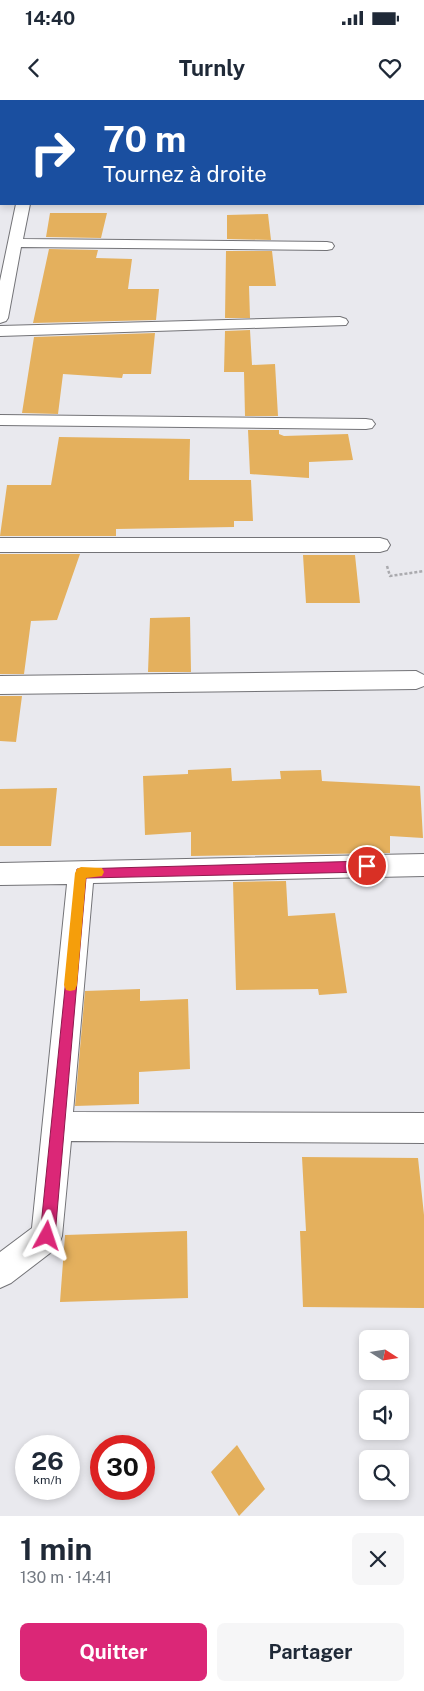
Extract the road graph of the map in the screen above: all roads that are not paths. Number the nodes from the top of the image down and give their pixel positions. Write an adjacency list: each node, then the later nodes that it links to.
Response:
1 (17, 212): 2 (street)
2 (15, 243): 3 (street); 4 (street)
3 (327, 246)
4 (2, 296): 5 (street)
5 (0, 318)
6 (340, 322): 7 (street)
7 (0, 331)
8 (0, 420): 9 (street)
9 (366, 424)
10 (0, 545): 11 (street)
11 (380, 545)
12 (416, 680): 13 (street)
13 (0, 685)
14 (424, 865): 15 (street)
15 (81, 873): 16 (street); 17 (street)
16 (0, 874)
17 (57, 1126): 18 (street); 19 (street)
18 (424, 1128)
19 (0, 1272)

